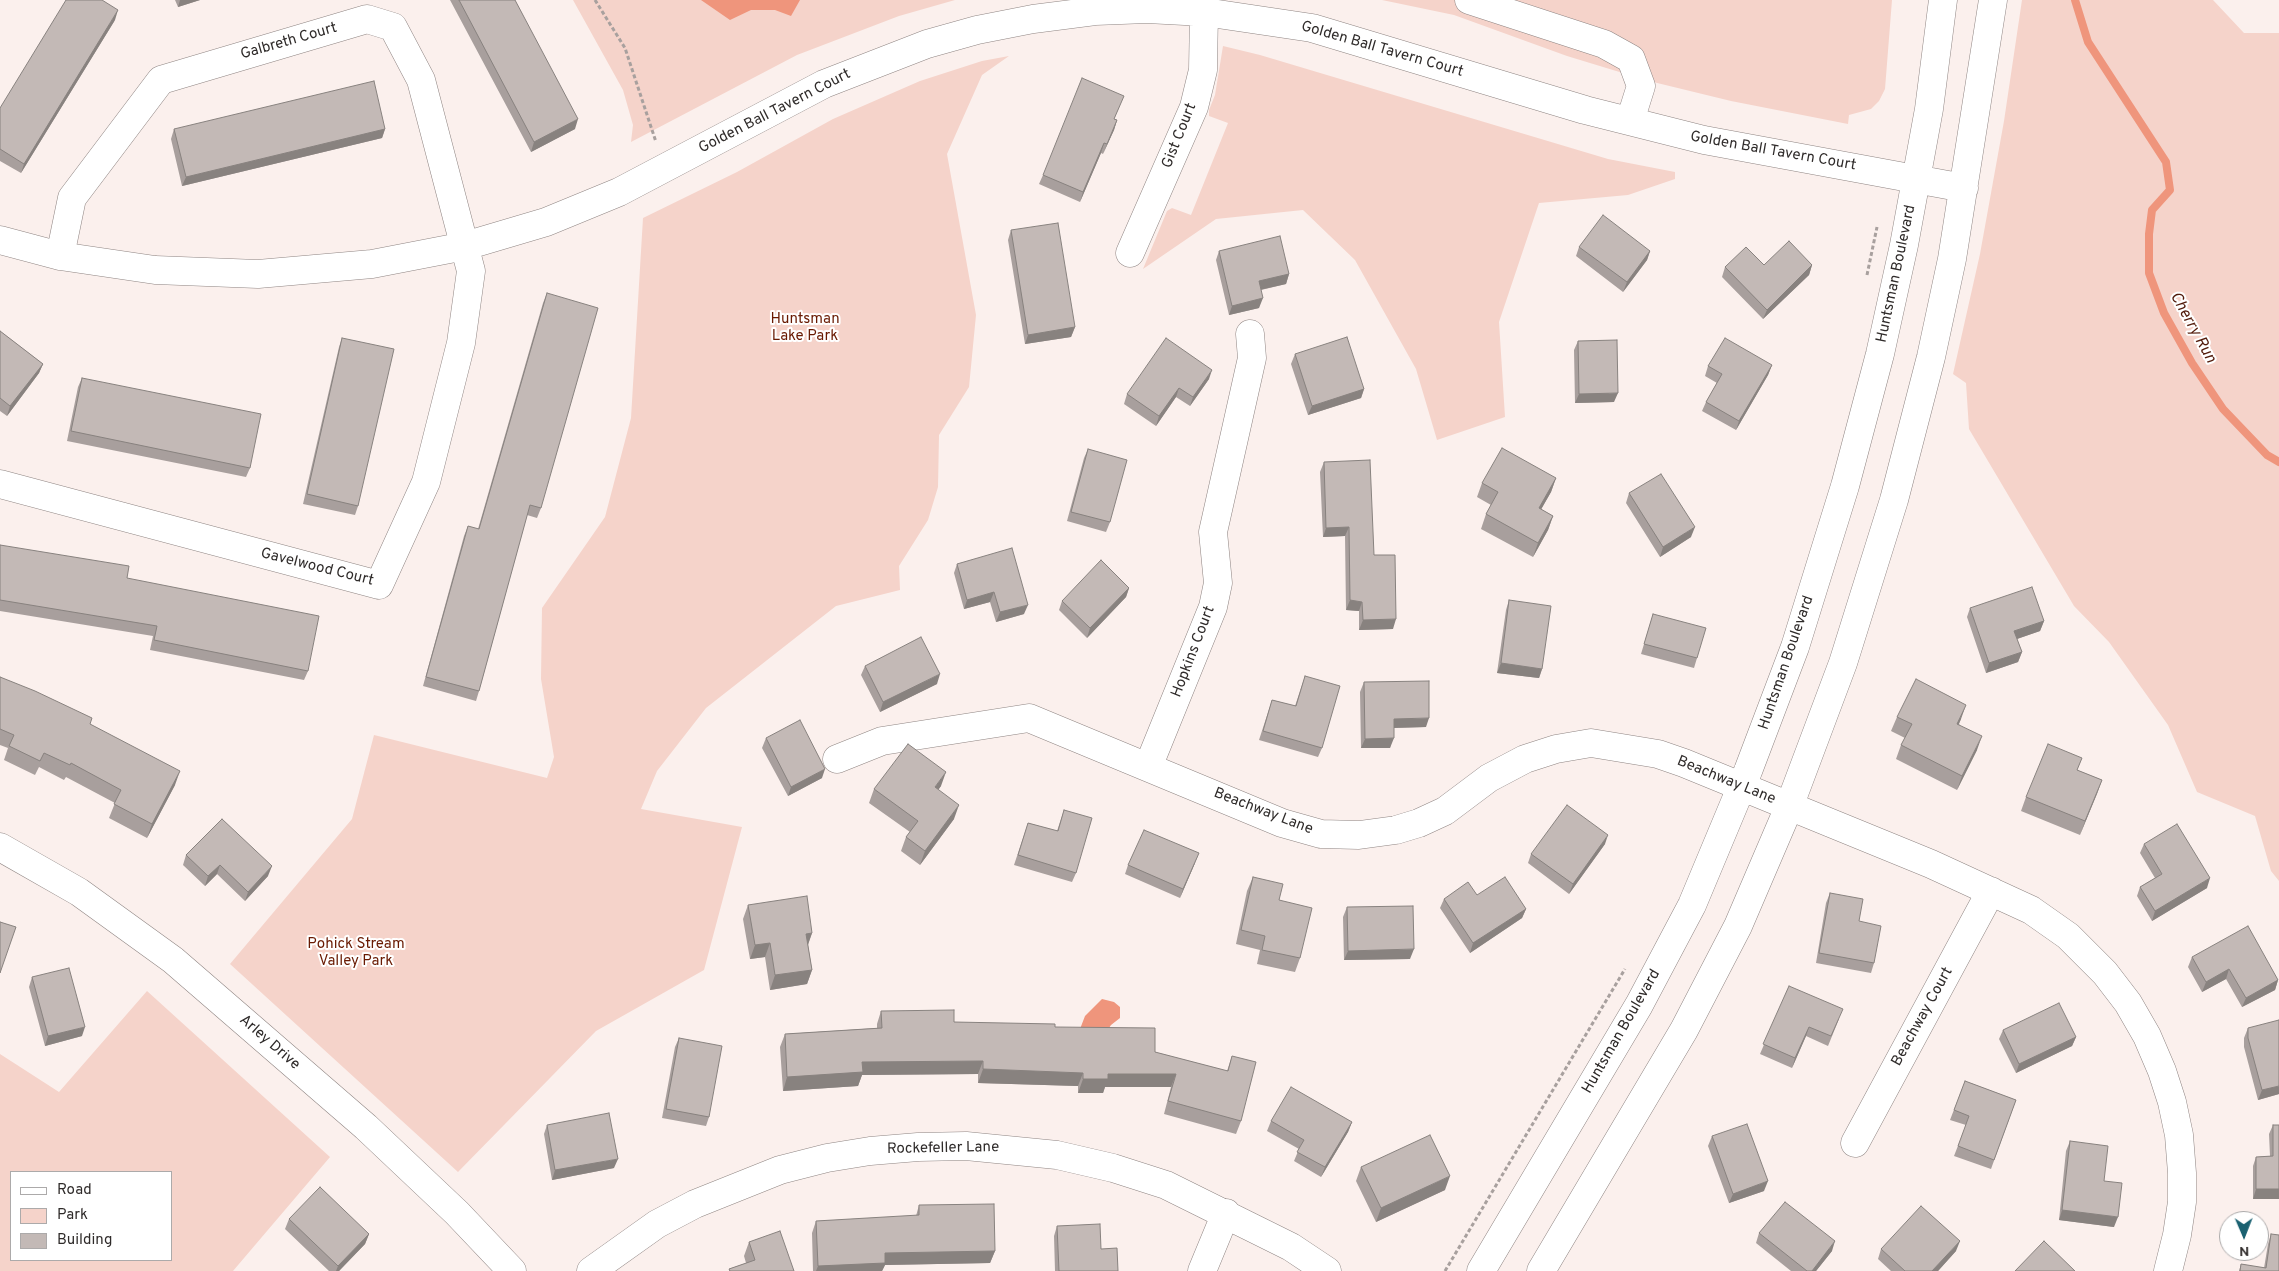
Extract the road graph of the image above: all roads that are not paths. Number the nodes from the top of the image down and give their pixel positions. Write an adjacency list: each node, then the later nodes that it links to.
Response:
1 (1469, 0): 5 (street)
2 (1942, 0): 6 (street, Huntsman Boulevard)
3 (1993, 0): 7 (street)
4 (1204, 12): 5 (street, Golden Ball Tavern Court); 9 (street, Golden Ball Tavern Court); 10 (street, Gist Court)
5 (1630, 121): 6 (street, Golden Ball Tavern Court)
6 (1916, 178): 7 (street, Golden Ball Tavern Court); 16 (street, Huntsman Boulevard)
7 (1964, 188): 17 (street)
8 (0, 240): 11 (street, Golden Ball Tavern Court)
9 (465, 246): 11 (street, Golden Ball Tavern Court); 11 (street, Galbreth Court); 13 (street, Gavelwood Court)
10 (1130, 253)
11 (60, 256)
12 (1250, 334): 15 (street, Hopkins Court)
13 (0, 484)
14 (837, 759): 15 (street, Beachway Lane)
15 (1148, 767): 16 (street, Beachway Lane)
16 (1742, 787): 17 (street, Beachway Lane); 26 (street, Huntsman Boulevard)
17 (1789, 807): 19 (street, Beachway Lane); 27 (street)
18 (0, 847): 22 (street, Arley Drive)
19 (1991, 891): 20 (street, Beachway Court); 28 (street, Beachway Lane)
20 (1855, 1143)
21 (1226, 1213): 23 (street, Rockefeller Lane); 24 (street); 25 (street, Rockefeller Lane)
22 (512, 1271)
23 (590, 1271)
24 (1202, 1271)
25 (1327, 1271)
26 (1481, 1271)
27 (1540, 1271)
28 (2168, 1271)

